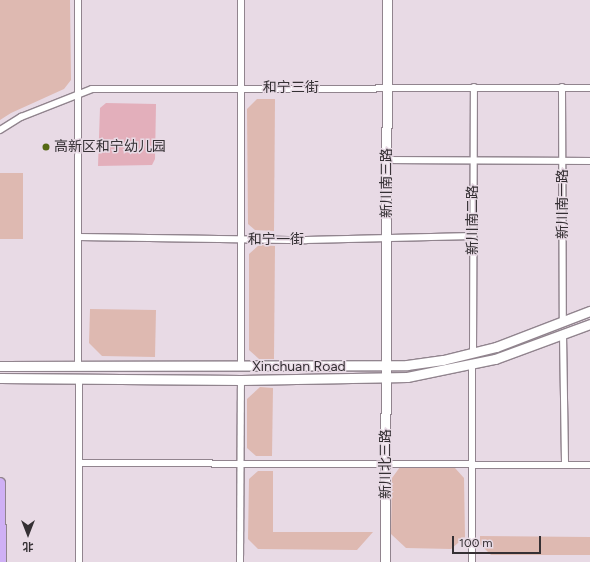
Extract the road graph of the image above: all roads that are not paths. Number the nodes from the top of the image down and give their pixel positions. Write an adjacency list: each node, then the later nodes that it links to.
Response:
1 (78, 0): 9 (street)
2 (241, 0): 8 (street)
3 (387, 0): 6 (street, 新川南三路)
4 (474, 87): 5 (street, 和宁三街); 6 (street, 和宁三街); 12 (street, 新川南二路)
5 (562, 87): 7 (street, 和宁三街); 13 (street, 新川南一路)
6 (387, 88): 8 (street, 和宁三街); 11 (street, 新川南三路)
7 (590, 88)
8 (242, 89): 9 (street, 和宁三街); 18 (street)
9 (78, 94): 10 (street, 和宁三街); 16 (street)
10 (0, 130)
11 (387, 160): 12 (street); 17 (street, 新川南三路)
12 (473, 161): 13 (street); 15 (street, 新川南二路)
13 (563, 161): 14 (street); 20 (street, 新川南一路)
14 (590, 161)
15 (473, 236): 17 (street, 和宁一街); 23 (street, 新川南二路)
16 (79, 237): 18 (street, 和宁一街); 26 (street)
17 (386, 238): 18 (street, 和宁一街); 27 (street, 新川南三路)
18 (240, 240): 28 (street)
19 (590, 311): 20 (street, Xinchuan Road)
20 (563, 321): 23 (street, Xinchuan Road)
21 (590, 324): 22 (street, Xinchuan Road)
22 (563, 334): 24 (street, Xinchuan Road); 37 (street)
23 (473, 354): 27 (street, Xinchuan Road)
24 (472, 365): 31 (street, Xinchuan Road); 36 (street)
25 (0, 366): 26 (street, Xinchuan Road)
26 (78, 366): 28 (street, Xinchuan Road)
27 (386, 366): 28 (street, Xinchuan Road); 31 (street, 新川北三路)
28 (240, 367)
29 (0, 378): 30 (street, Xinchuan Road)
30 (79, 378): 32 (street, Xinchuan Road); 33 (street)
31 (386, 378): 32 (street, Xinchuan Road); 35 (street, 新川北三路)
32 (241, 380): 34 (street)
33 (80, 464): 34 (street); 41 (street)
34 (241, 464): 35 (street); 42 (street)
35 (386, 464): 36 (street); 43 (street, 新川北三路)
36 (472, 465): 37 (street); 44 (street)
37 (565, 465): 38 (street)
38 (590, 465)
39 (0, 483): 40 (main road)
40 (1, 562)
41 (79, 562)
42 (240, 562)
43 (385, 562)
44 (472, 562)

